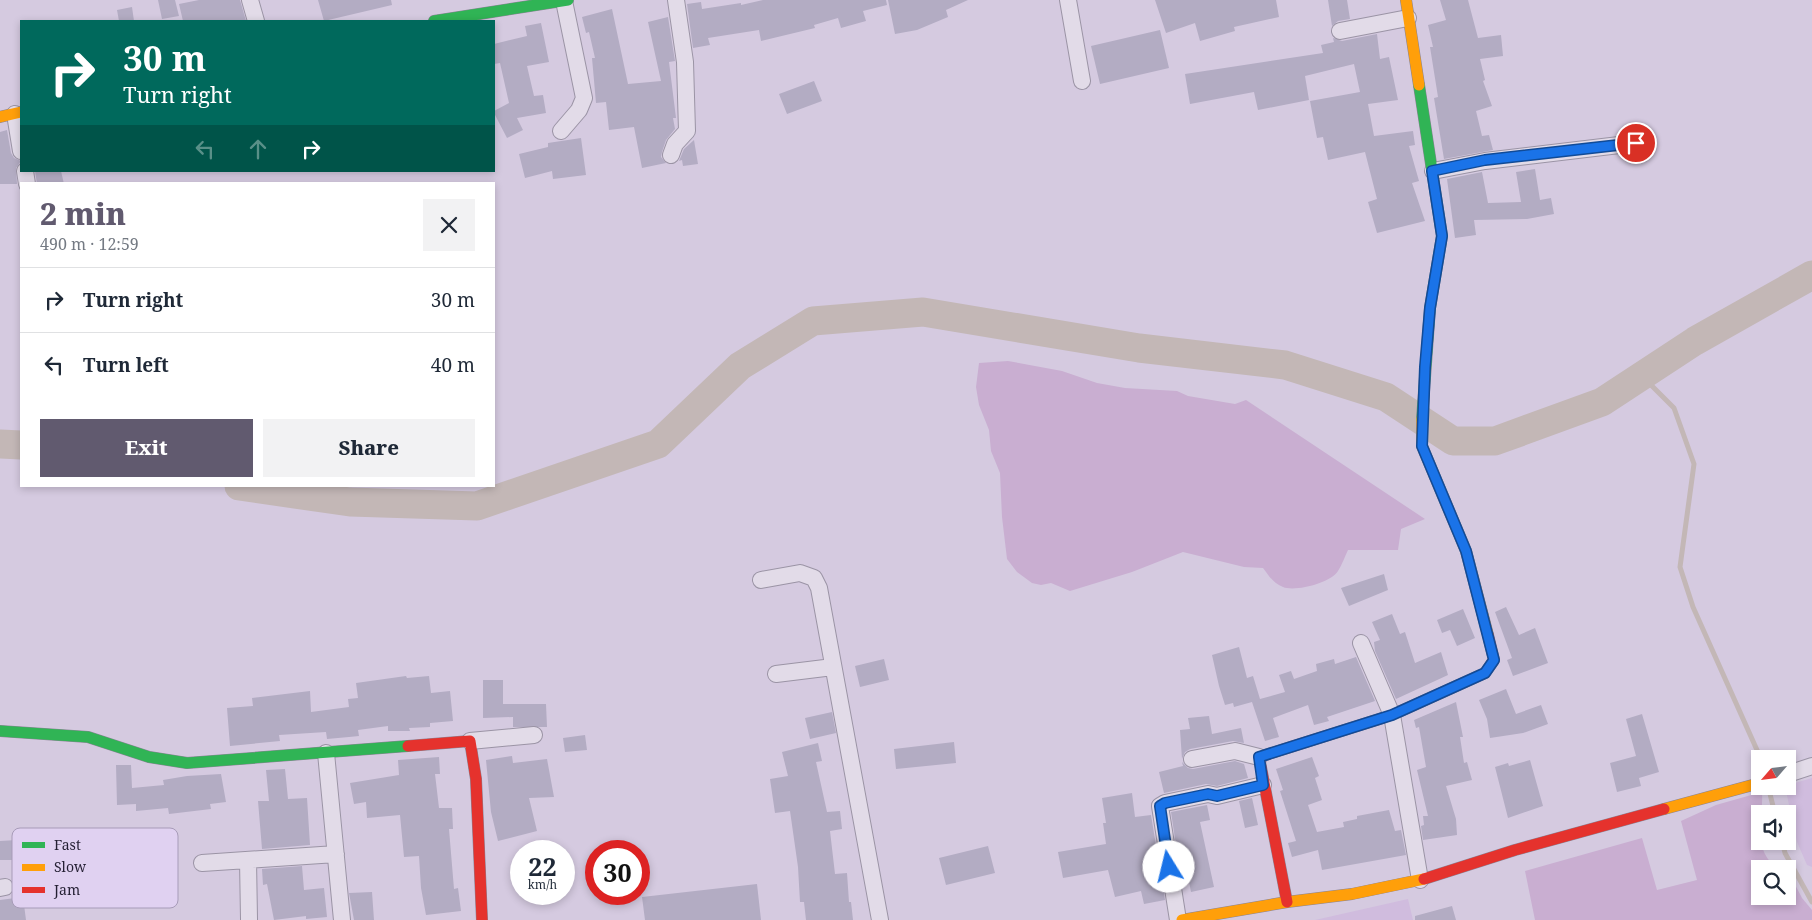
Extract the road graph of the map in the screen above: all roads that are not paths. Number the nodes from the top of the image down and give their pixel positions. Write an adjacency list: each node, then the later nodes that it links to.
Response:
1 (250, 0): 7 (street)
2 (566, 0): 8 (street); 12 (street)
3 (676, 0): 15 (street)
4 (1068, 0): 10 (street)
5 (1406, 0): 6 (street)
6 (1408, 18): 9 (street); 16 (street)
7 (256, 20)
8 (440, 20)
9 (1340, 31)
10 (1082, 81)
11 (12, 114): 14 (street)
12 (561, 132)
13 (1636, 143): 16 (street)
14 (20, 147)
15 (671, 155)
16 (1432, 171): 21 (street)
17 (761, 580): 19 (street)
18 (1361, 643): 21 (street)
19 (834, 667): 20 (street); 40 (street)
20 (776, 674)
21 (1392, 715): 26 (street); 35 (street)
22 (0, 732): 25 (street)
23 (534, 735): 24 (street)
24 (470, 741): 25 (street); 39 (street)
25 (326, 753): 32 (street)
26 (1259, 757): 27 (street); 30 (street)
27 (1192, 759)
28 (1812, 766): 29 (street)
29 (1796, 772)
30 (1263, 785): 36 (street); 41 (street)
31 (1751, 786): 35 (street)
32 (336, 854): 33 (street); 38 (street)
33 (248, 860): 34 (street); 37 (street)
34 (202, 863)
35 (1420, 880): 36 (street)
36 (1287, 902): 42 (street)
37 (249, 919)
38 (342, 920)
39 (482, 920)
40 (880, 920)
41 (1178, 920)
42 (1182, 920)

